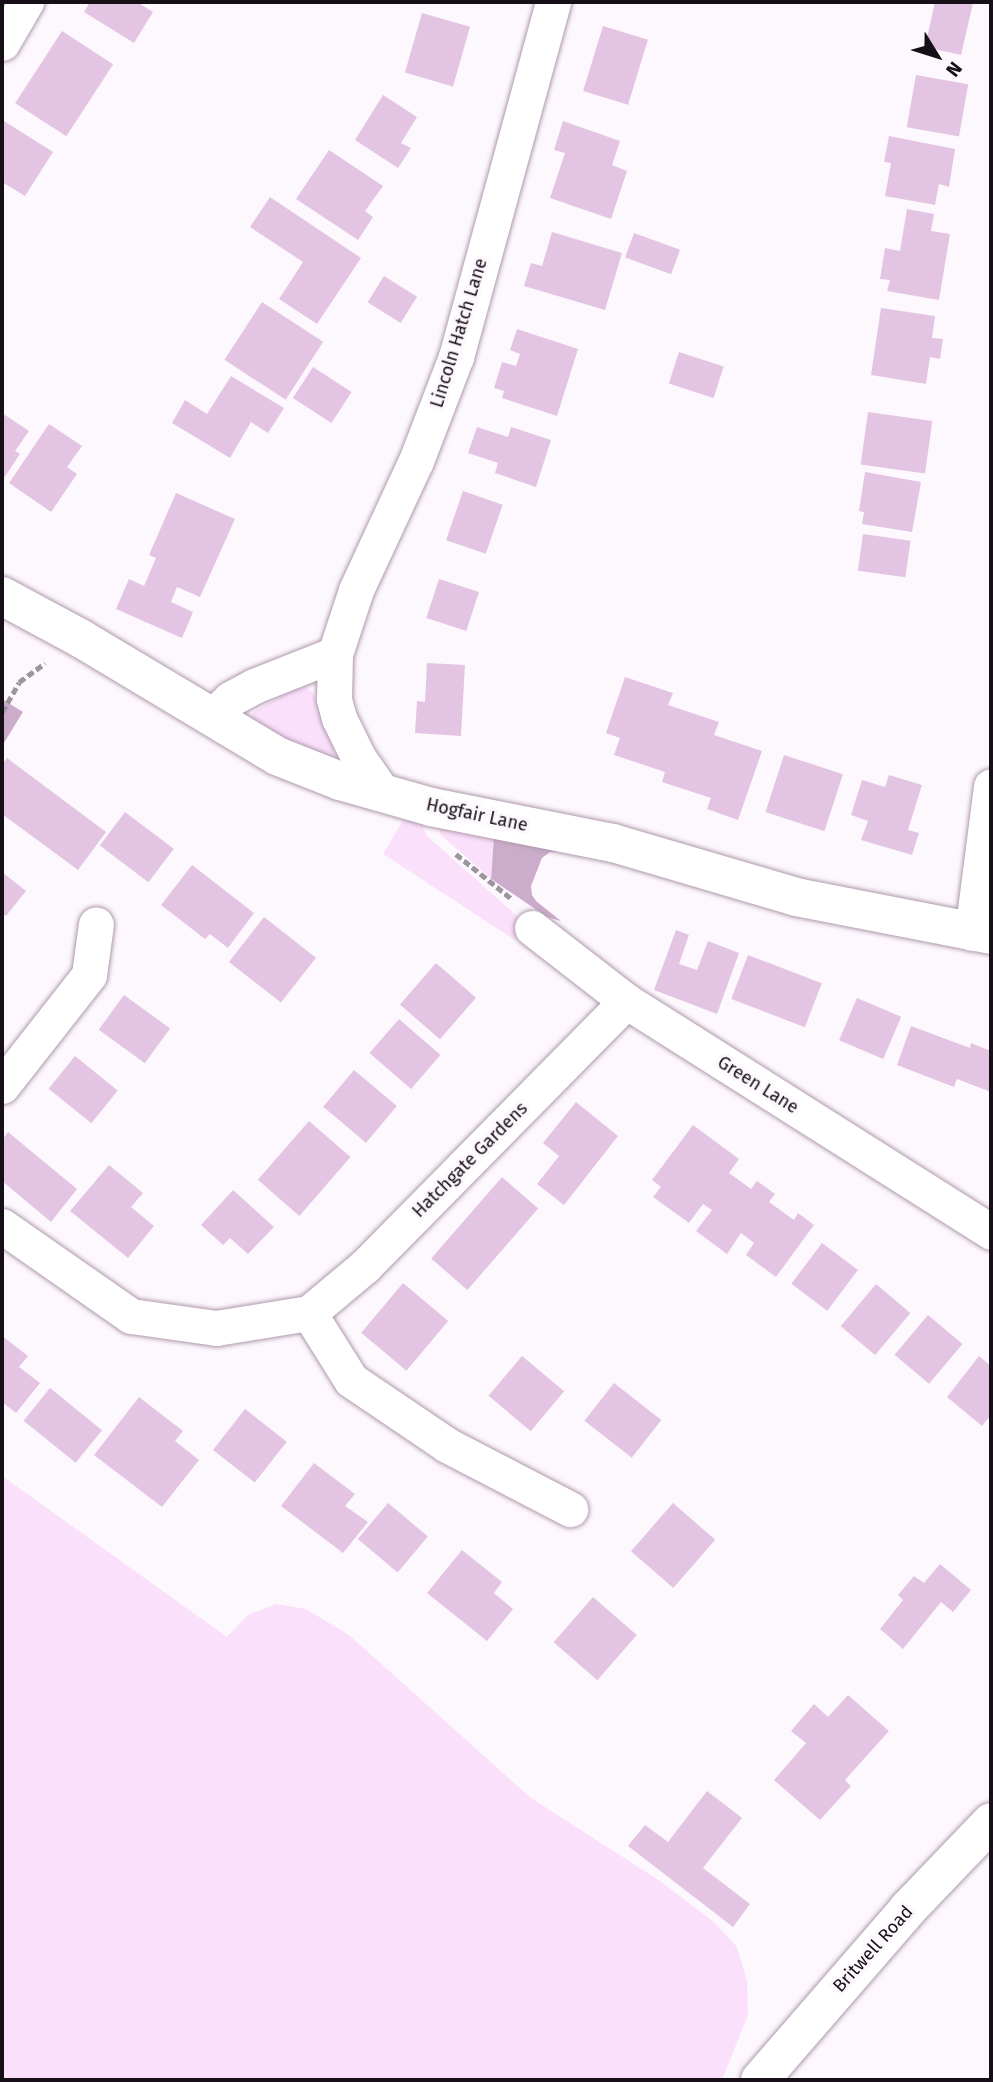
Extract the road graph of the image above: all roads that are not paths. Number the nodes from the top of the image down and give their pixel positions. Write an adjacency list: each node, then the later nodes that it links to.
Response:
1 (26, 2): 3 (street)
2 (553, 2): 5 (street, Lincoln Hatch Lane)
3 (2, 43)
4 (2, 596): 6 (street, Hogfair Lane)
5 (335, 654): 6 (street); 8 (street, Lincoln Hatch Lane)
6 (211, 717): 8 (street, Hogfair Lane)
7 (991, 786): 11 (street)
8 (383, 793): 11 (street, Hogfair Lane)
9 (96, 924): 13 (street)
10 (532, 928): 12 (street, Green Lane)
11 (982, 934)
12 (626, 1001): 15 (street, Green Lane); 16 (street, Hatchgate Gardens)
13 (2, 1086)
14 (2, 1226): 16 (street)
15 (991, 1233)
16 (309, 1313): 17 (street)
17 (570, 1508)
18 (991, 1822): 19 (street, Britwell Road)
19 (760, 2080)

